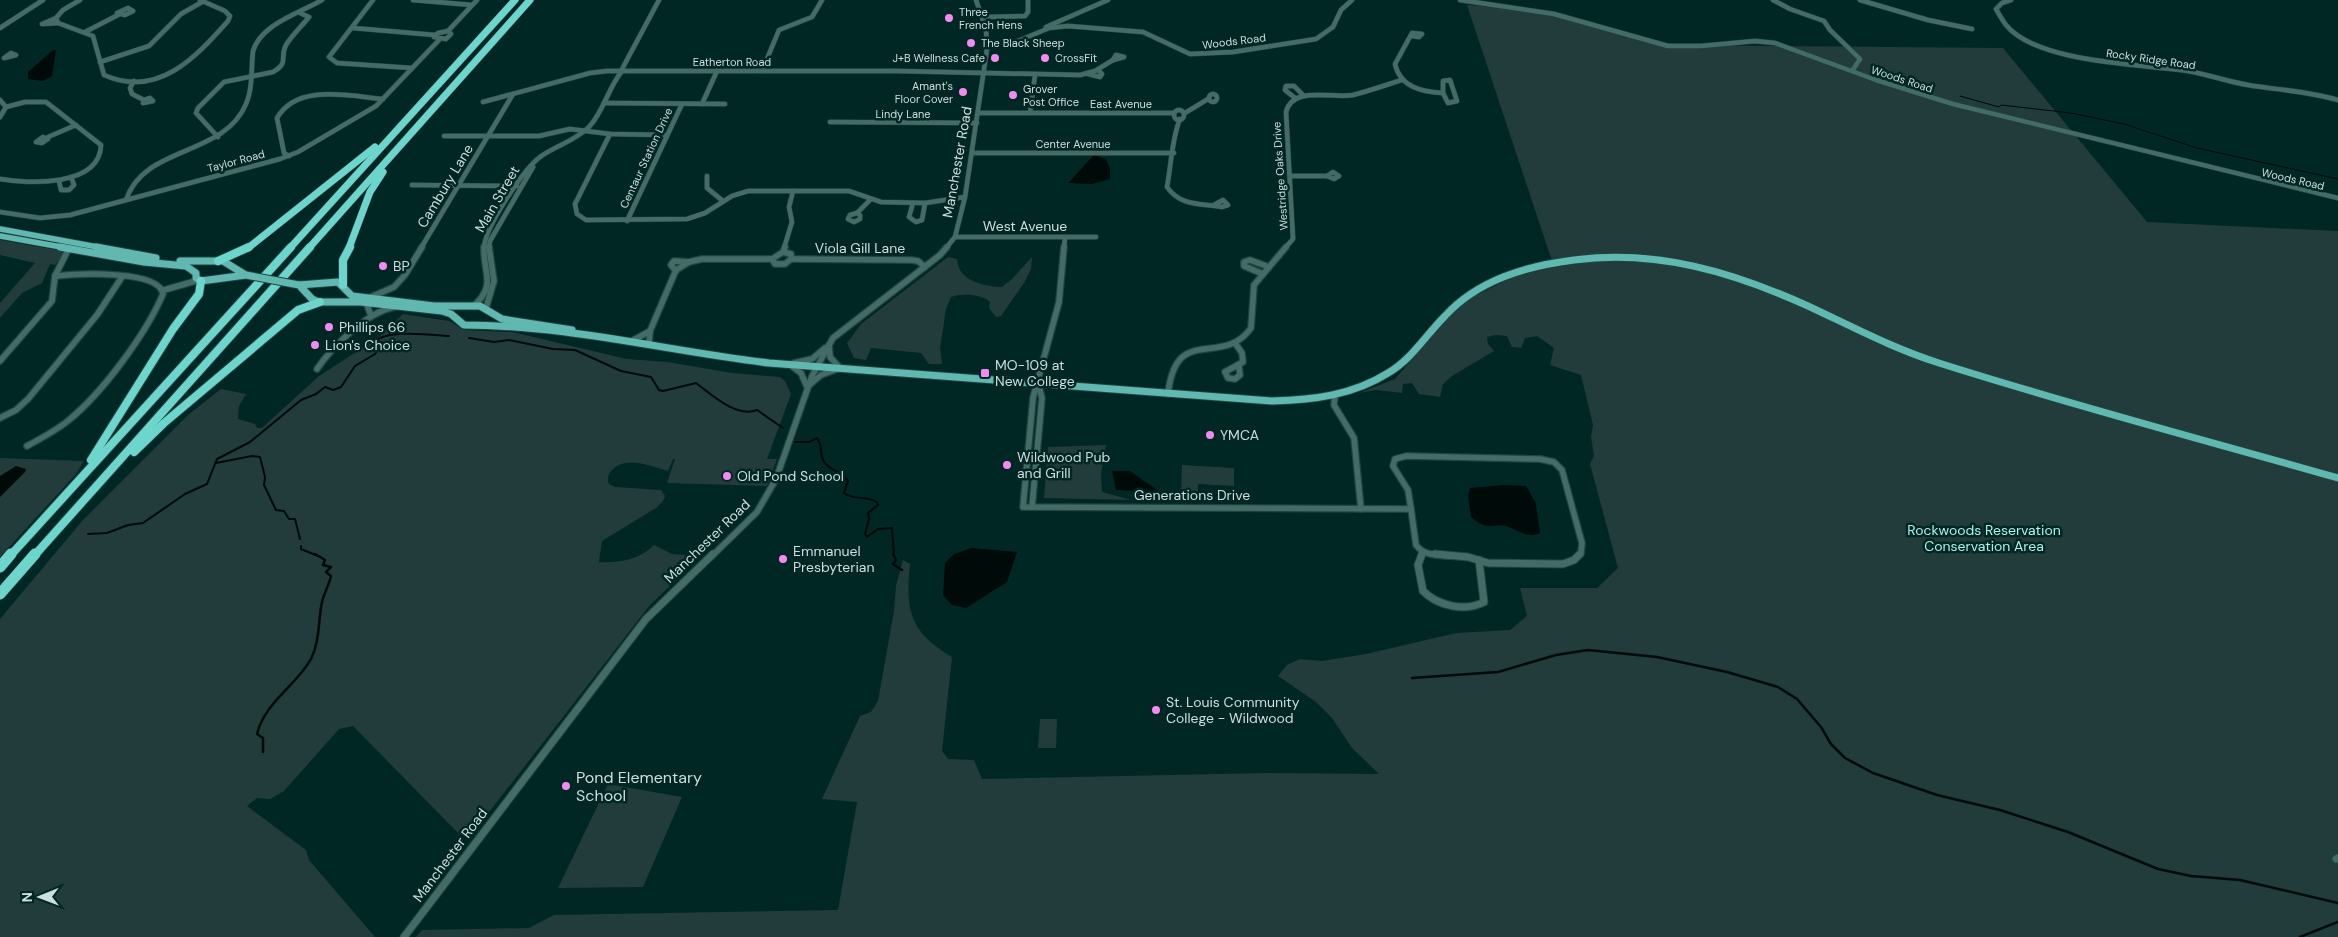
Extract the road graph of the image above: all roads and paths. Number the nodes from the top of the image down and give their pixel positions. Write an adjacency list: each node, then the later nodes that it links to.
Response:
1 (43, 0): 24 (street)
2 (80, 0): 29 (street)
3 (322, 0): 21 (street)
4 (373, 0): 25 (street)
5 (413, 0): 20 (street)
6 (477, 0): 20 (street, Taylor Road)
7 (515, 0): 74 (highway)
8 (530, 0): 82 (highway)
9 (659, 0): 40 (street, Main Street)
10 (822, 0): 42 (street)
11 (976, 0): 23 (street, Manchester Road)
12 (1028, 0): 23 (street)
13 (1108, 0): 27 (street)
14 (1352, 0): 27 (street, Woods Road)
15 (1460, 0): 43 (street, Woods Road)
16 (1773, 0): 43 (street)
17 (1860, 0): 26 (street)
18 (2011, 0): 58 (street, Rocky Ridge Road)
19 (201, 1): 36 (street); 49 (street)
20 (472, 5): 28 (street, Taylor Road)
21 (300, 13): 47 (street); 47 (street)
22 (118, 15): 29 (street)
23 (984, 17): 33 (street, Manchester Road)
24 (0, 28)
25 (353, 28): 30 (street); 38 (street)
26 (1972, 29)
27 (1042, 30): 33 (street, Woods Road)
28 (448, 31): 30 (street); 32 (street, Taylor Road)
29 (85, 32): 36 (street)
30 (435, 35): 32 (street)
31 (1412, 36): 48 (street)
32 (439, 40): 38 (street, Taylor Road)
33 (988, 44): 44 (street, Manchester Road)
34 (6, 58): 37 (street)
35 (1113, 60): 39 (street)
36 (100, 62): 49 (street)
37 (0, 63)
38 (412, 68): 57 (street, Taylor Road)
39 (1098, 70): 45 (street); 45 (street)
40 (622, 71): 41 (street, Eatherton Road); 51 (street, Eatherton Road); 60 (street, Main Street)
41 (718, 71): 42 (street, Eatherton Road); 62 (street)
42 (762, 71): 44 (street, Eatherton Road)
43 (1852, 71): 97 (street, Woods Road)
44 (984, 72): 46 (street, Eatherton Road); 65 (street, Manchester Road)
45 (1088, 74): 46 (street, Eatherton Road)
46 (1035, 75): 66 (street)
47 (251, 77): 81 (street); 81 (street)
48 (1402, 80): 50 (street); 52 (street)
49 (134, 81): 56 (street)
50 (1443, 93): 50 (street)
51 (513, 94): 59 (street, Eatherton Road); 79 (street, Cambury Lane)
52 (1304, 96): 53 (street); 53 (street)
53 (1295, 98): 87 (street, Westridge Oaks Drive)
54 (1208, 99): 67 (street)
55 (0, 100): 64 (street)
56 (144, 100)
57 (383, 100): 85 (street, Taylor Road); 85 (street)
58 (2338, 100)
59 (483, 102)
60 (606, 103): 61 (street); 75 (street, Main Street)
61 (682, 104): 62 (street); 77 (street, Centaur Station Drive)
62 (702, 104): 63 (street)
63 (725, 104)
64 (6, 107): 69 (street); 73 (street)
65 (978, 113): 66 (street, East Avenue); 72 (street, Manchester Road)
66 (1030, 113): 68 (street, East Avenue)
67 (1184, 113): 68 (street, East Avenue); 70 (street)
68 (1174, 114): 70 (street)
69 (0, 117)
70 (1180, 118): 84 (street)
71 (830, 122): 72 (street, Lindy Lane)
72 (977, 123): 83 (street, Manchester Road)
73 (76, 125): 80 (street); 89 (street)
74 (400, 126): 112 (highway); 167 (highway)
75 (586, 131): 76 (street); 79 (street); 94 (street, Main Street); 143 (street, Main Street)
76 (610, 134): 77 (street); 106 (street)
77 (667, 135): 106 (street, Centaur Station Drive)
78 (444, 136): 79 (street)
79 (488, 136): 93 (street, Cambury Lane)
80 (48, 137)
81 (218, 137): 98 (street)
82 (396, 150): 134 (highway); 166 (highway)
83 (972, 153): 84 (street, Center Avenue); 96 (street, Manchester Road)
84 (1174, 153): 103 (street)
85 (287, 154): 98 (street, Taylor Road)
86 (707, 176): 100 (street)
87 (1291, 176): 88 (street); 124 (street, Westridge Oaks Drive)
88 (1327, 176)
89 (71, 177): 91 (street); 91 (street)
90 (0, 179): 91 (street)
91 (59, 181)
92 (412, 185): 93 (street)
93 (458, 185): 94 (street); 135 (street, Cambury Lane)
94 (516, 186): 141 (street, Main Street)
95 (793, 191): 99 (street); 100 (street); 115 (street)
96 (965, 197): 102 (street); 109 (street, Manchester Road)
97 (2338, 198)
98 (126, 200): 104 (street, Taylor Road)
99 (870, 200): 101 (street); 105 (street)
100 (723, 201): 106 (street)
101 (913, 202): 102 (street); 102 (street)
102 (925, 202)
103 (1214, 205)
104 (0, 212)
105 (857, 214)
106 (627, 221)
107 (0, 229): 120 (main road)
108 (0, 236): 113 (main road)
109 (955, 237): 110 (street, West Avenue); 123 (street, Manchester Road)
110 (1065, 237): 111 (street, West Avenue); 159 (street)
111 (1096, 237)
112 (258, 239): 119 (highway); 120 (main road)
113 (69, 248): 114 (main road); 118 (street)
114 (84, 251): 118 (street); 130 (main road)
115 (783, 252): 116 (street); 117 (street)
116 (772, 259): 117 (street, Viola Gill Lane); 121 (street, Viola Gill Lane)
117 (792, 259): 123 (street, Viola Gill Lane)
118 (64, 260): 128 (street)
119 (215, 261): 120 (main road); 122 (main road); 130 (main road)
120 (193, 262)
121 (689, 262): 125 (street, Viola Gill Lane); 125 (street, Viola Gill Lane)
122 (229, 266): 127 (main road); 131 (main road)
123 (925, 267): 152 (street, Manchester Road)
124 (1269, 267): 126 (street, Westridge Oaks Drive); 126 (street)
125 (676, 271): 147 (street, Viola Gill Lane)
126 (1263, 274): 150 (street, Westridge Oaks Drive)
127 (246, 275): 131 (main road); 133 (main road, bridge)
128 (55, 276): 129 (street); 153 (street)
129 (122, 277): 136 (street); 163 (street)
130 (198, 277): 131 (main road); 136 (street); 167 (highway)
131 (217, 278)
132 (331, 282): 133 (main road); 134 (main road); 137 (main road)
133 (299, 285): 137 (main road)
134 (344, 286): 138 (main road); 140 (main road)
135 (394, 288): 138 (street); 139 (street)
136 (164, 290): 164 (street)
137 (311, 298): 140 (main road)
138 (368, 300): 139 (main road); 140 (main road); 142 (main road); 144 (street)
139 (393, 300): 141 (main road)
140 (323, 302): 166 (highway)
141 (473, 306): 143 (main road); 145 (main road)
142 (397, 307): 144 (street); 145 (main road)
143 (486, 308): 146 (main road); 148 (main road)
144 (371, 316): 158 (street)
145 (458, 322): 146 (main road)
146 (474, 325): 148 (main road)
147 (650, 332): 149 (street); 151 (street, Viola Gill Lane)
148 (591, 336): 149 (main road)
149 (630, 342): 151 (main road)
150 (1235, 343): 157 (street); 161 (street)
151 (649, 345): 154 (main road)
152 (829, 345): 154 (street); 155 (street, Manchester Road); 156 (street)
153 (0, 361)
154 (789, 364): 155 (main road); 160 (street)
155 (817, 367): 156 (main road); 160 (street, Manchester Road)
156 (840, 368): 159 (main road); 160 (street)
157 (1239, 368)
158 (317, 369)
159 (1038, 384): 161 (main road); 168 (street); 168 (street, Generations Drive)
160 (808, 387): 175 (street, Manchester Road)
161 (1168, 394): 162 (main road)
162 (1335, 395): 165 (main road); 169 (street)
163 (0, 418)
164 (27, 446)
165 (2338, 478)
166 (98, 484): 174 (highway)
167 (68, 493): 173 (highway)
168 (1032, 507): 169 (street, Generations Drive)
169 (1361, 509): 170 (street, Generations Drive)
170 (1411, 509): 171 (street); 172 (street)
171 (1423, 552): 172 (street); 172 (street)
172 (1478, 560)
173 (0, 567)
174 (0, 594)
175 (404, 937)

